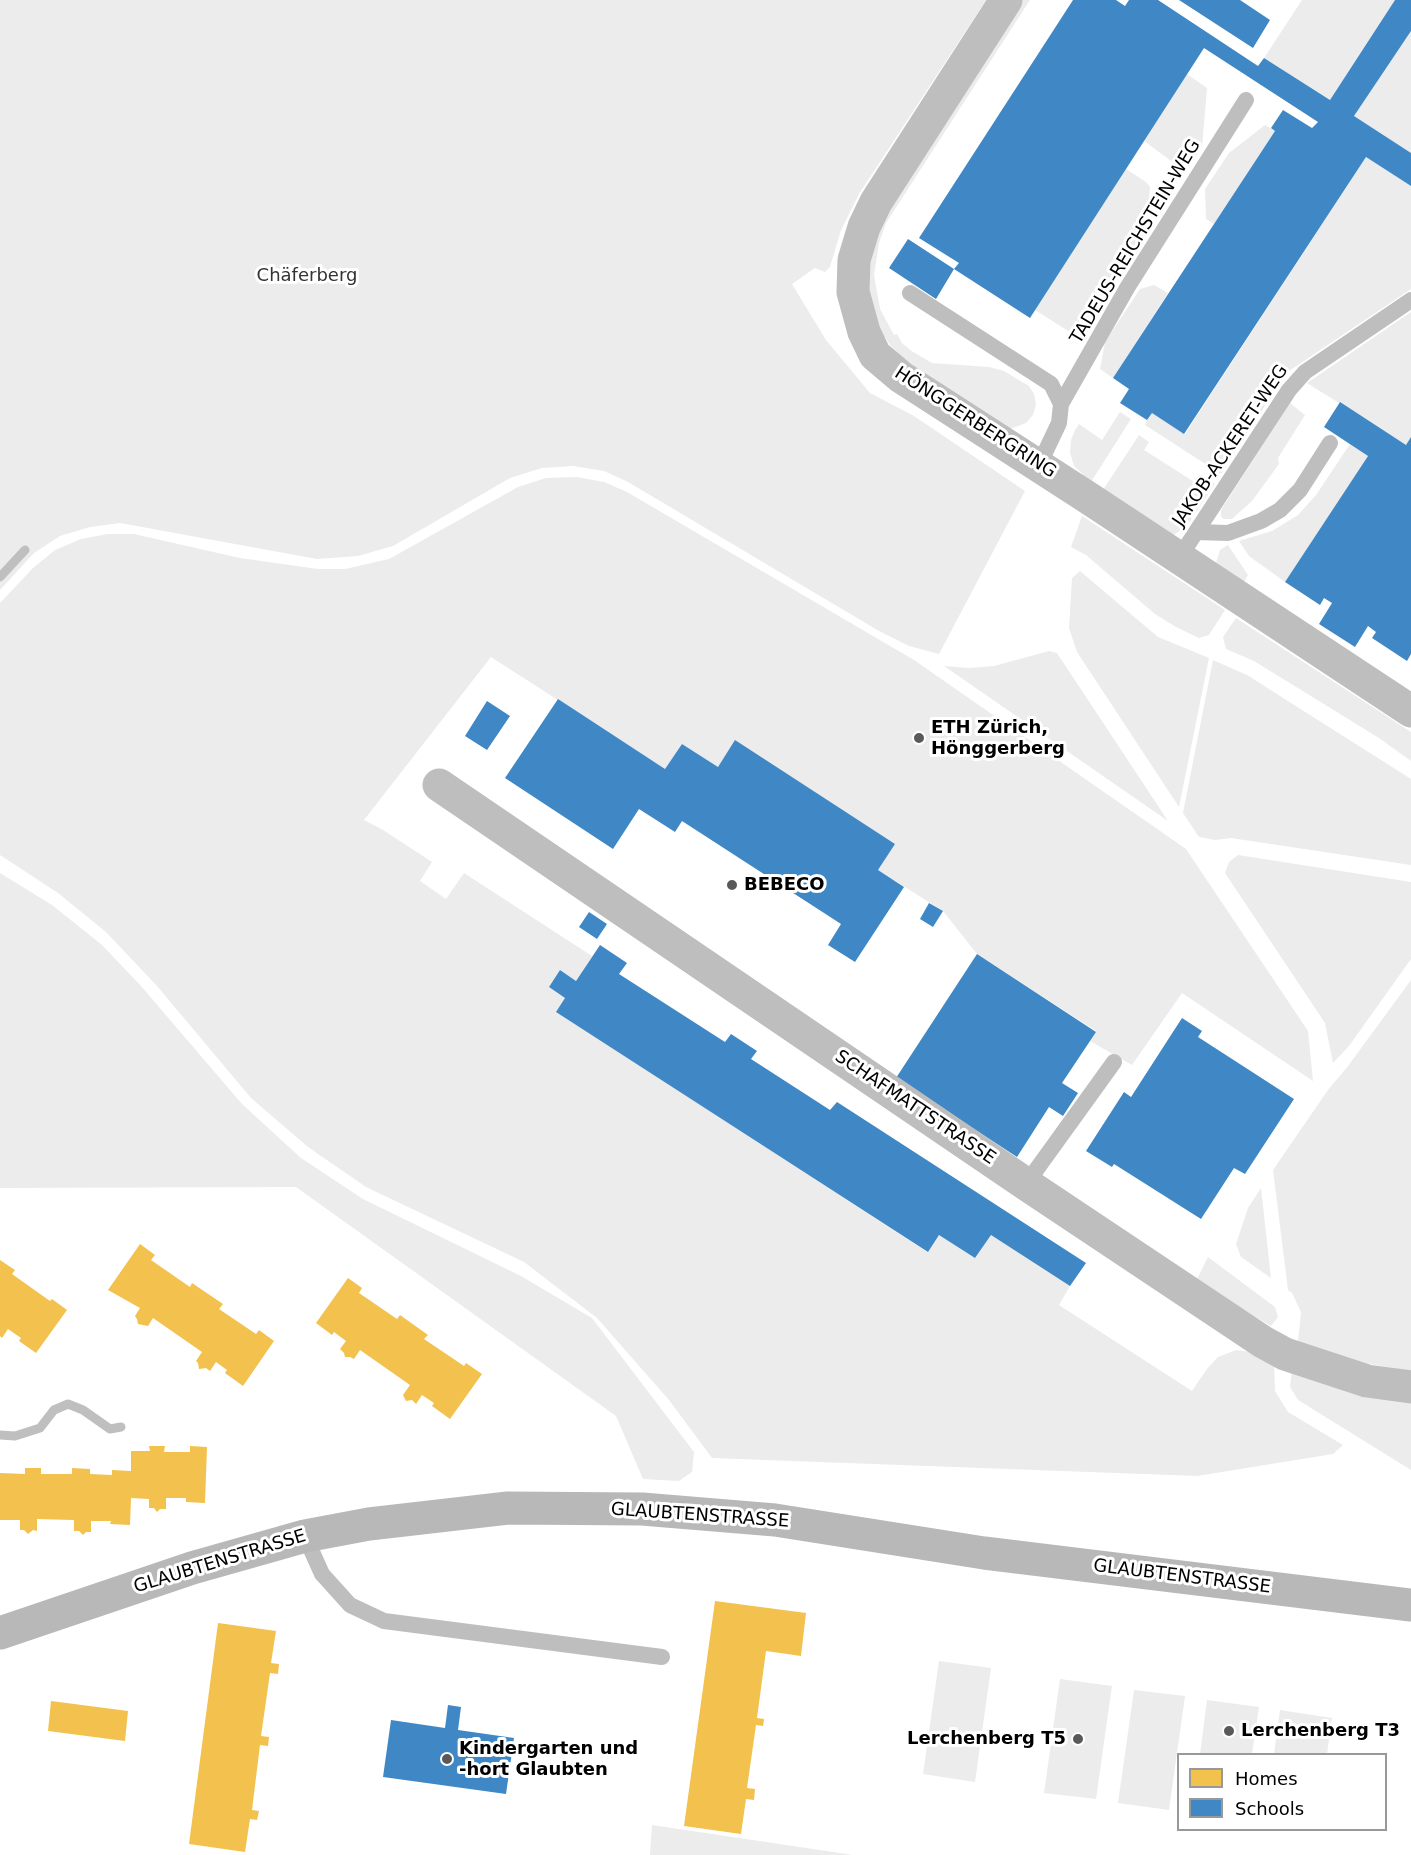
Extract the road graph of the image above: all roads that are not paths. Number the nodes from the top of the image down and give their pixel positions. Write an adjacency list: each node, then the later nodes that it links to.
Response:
1 (1006, 0): 7 (street, HÖNGGERBERGRING)
2 (1246, 100): 5 (lane, TADEUS-REICHSTEIN-WEG)
3 (910, 293): 5 (lane)
4 (1411, 300): 8 (lane, JAKOB-ACKERET-WEG)
5 (1061, 404): 7 (lane, TADEUS-REICHSTEIN-WEG)
6 (1330, 443): 8 (lane)
7 (1039, 465): 8 (street, HÖNGGERBERGRING)
8 (1187, 545): 9 (street, HÖNGGERBERGRING)
9 (1411, 711)
10 (439, 785): 12 (street, SCHAFMATTSTRASSE)
11 (1114, 1062): 12 (lane)
12 (1026, 1184): 13 (street, SCHAFMATTSTRASSE)
13 (1411, 1387)
14 (305, 1536): 15 (street, GLAUBTENSTRASSE); 16 (street, GLAUBTENSTRASSE); 17 (lane)
15 (1411, 1605)
16 (0, 1633)
17 (662, 1657)

